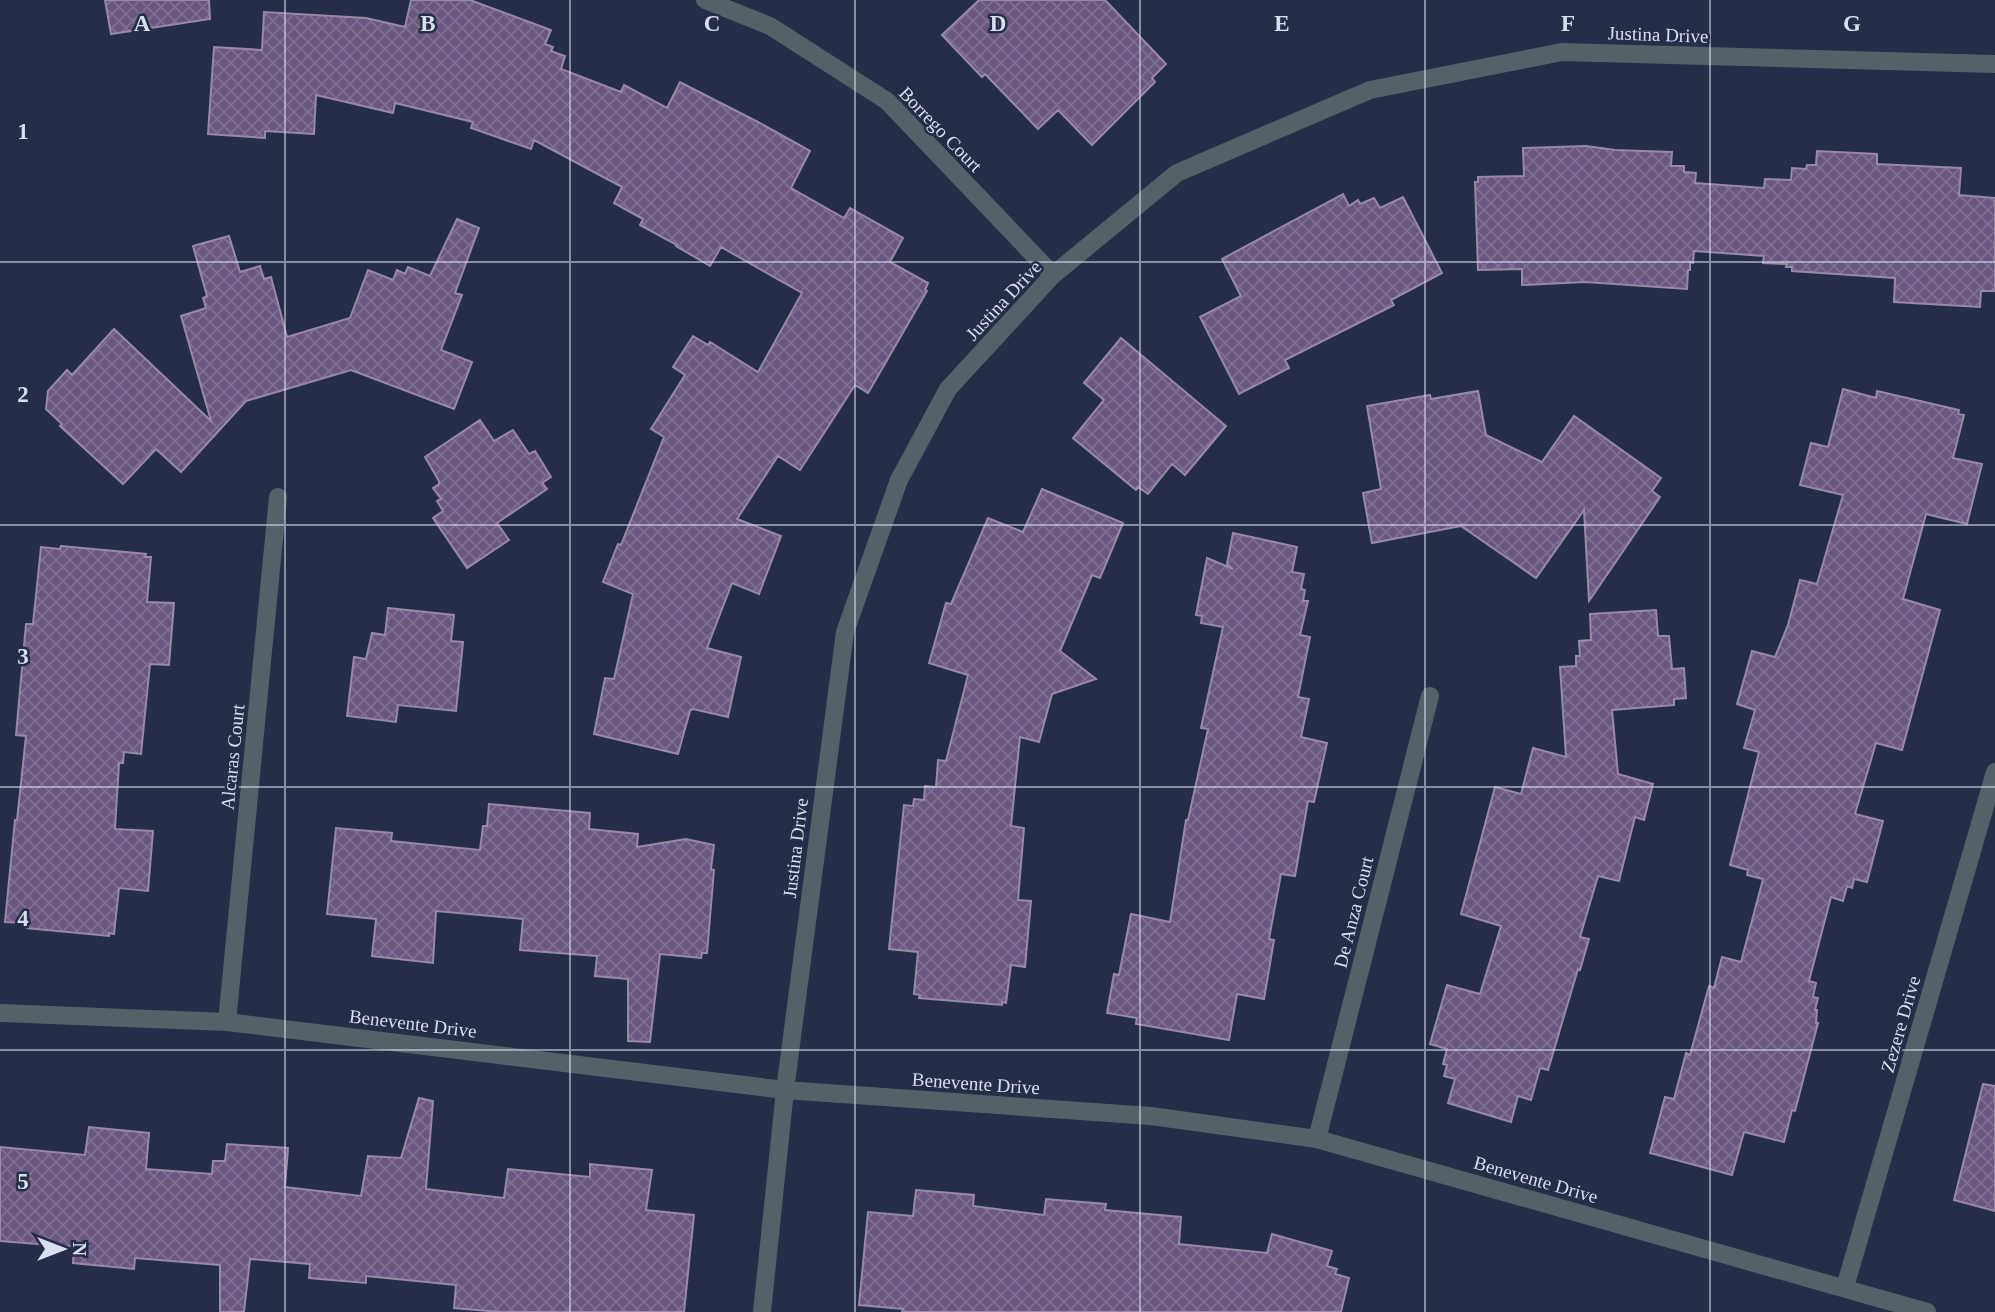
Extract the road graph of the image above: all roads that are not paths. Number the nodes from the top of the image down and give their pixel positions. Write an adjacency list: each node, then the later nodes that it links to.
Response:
1 (705, 0): 3 (street, Borrego Court)
2 (1995, 64): 3 (street, Justina Drive)
3 (1053, 275): 9 (street, Justina Drive)
4 (278, 497): 8 (street, Alcaras Court)
5 (1430, 696): 10 (street, De Anza Court)
6 (1995, 772): 11 (street, Zezere Drive)
7 (0, 1013): 8 (street, Benevente Drive)
8 (227, 1022): 9 (street, Benevente Drive)
9 (785, 1090): 10 (street, Benevente Drive); 12 (street, Justina Drive)
10 (1317, 1139): 11 (street, Benevente Drive)
11 (1845, 1287): 13 (street, Benevente Drive)
12 (762, 1312)
13 (1927, 1312)

